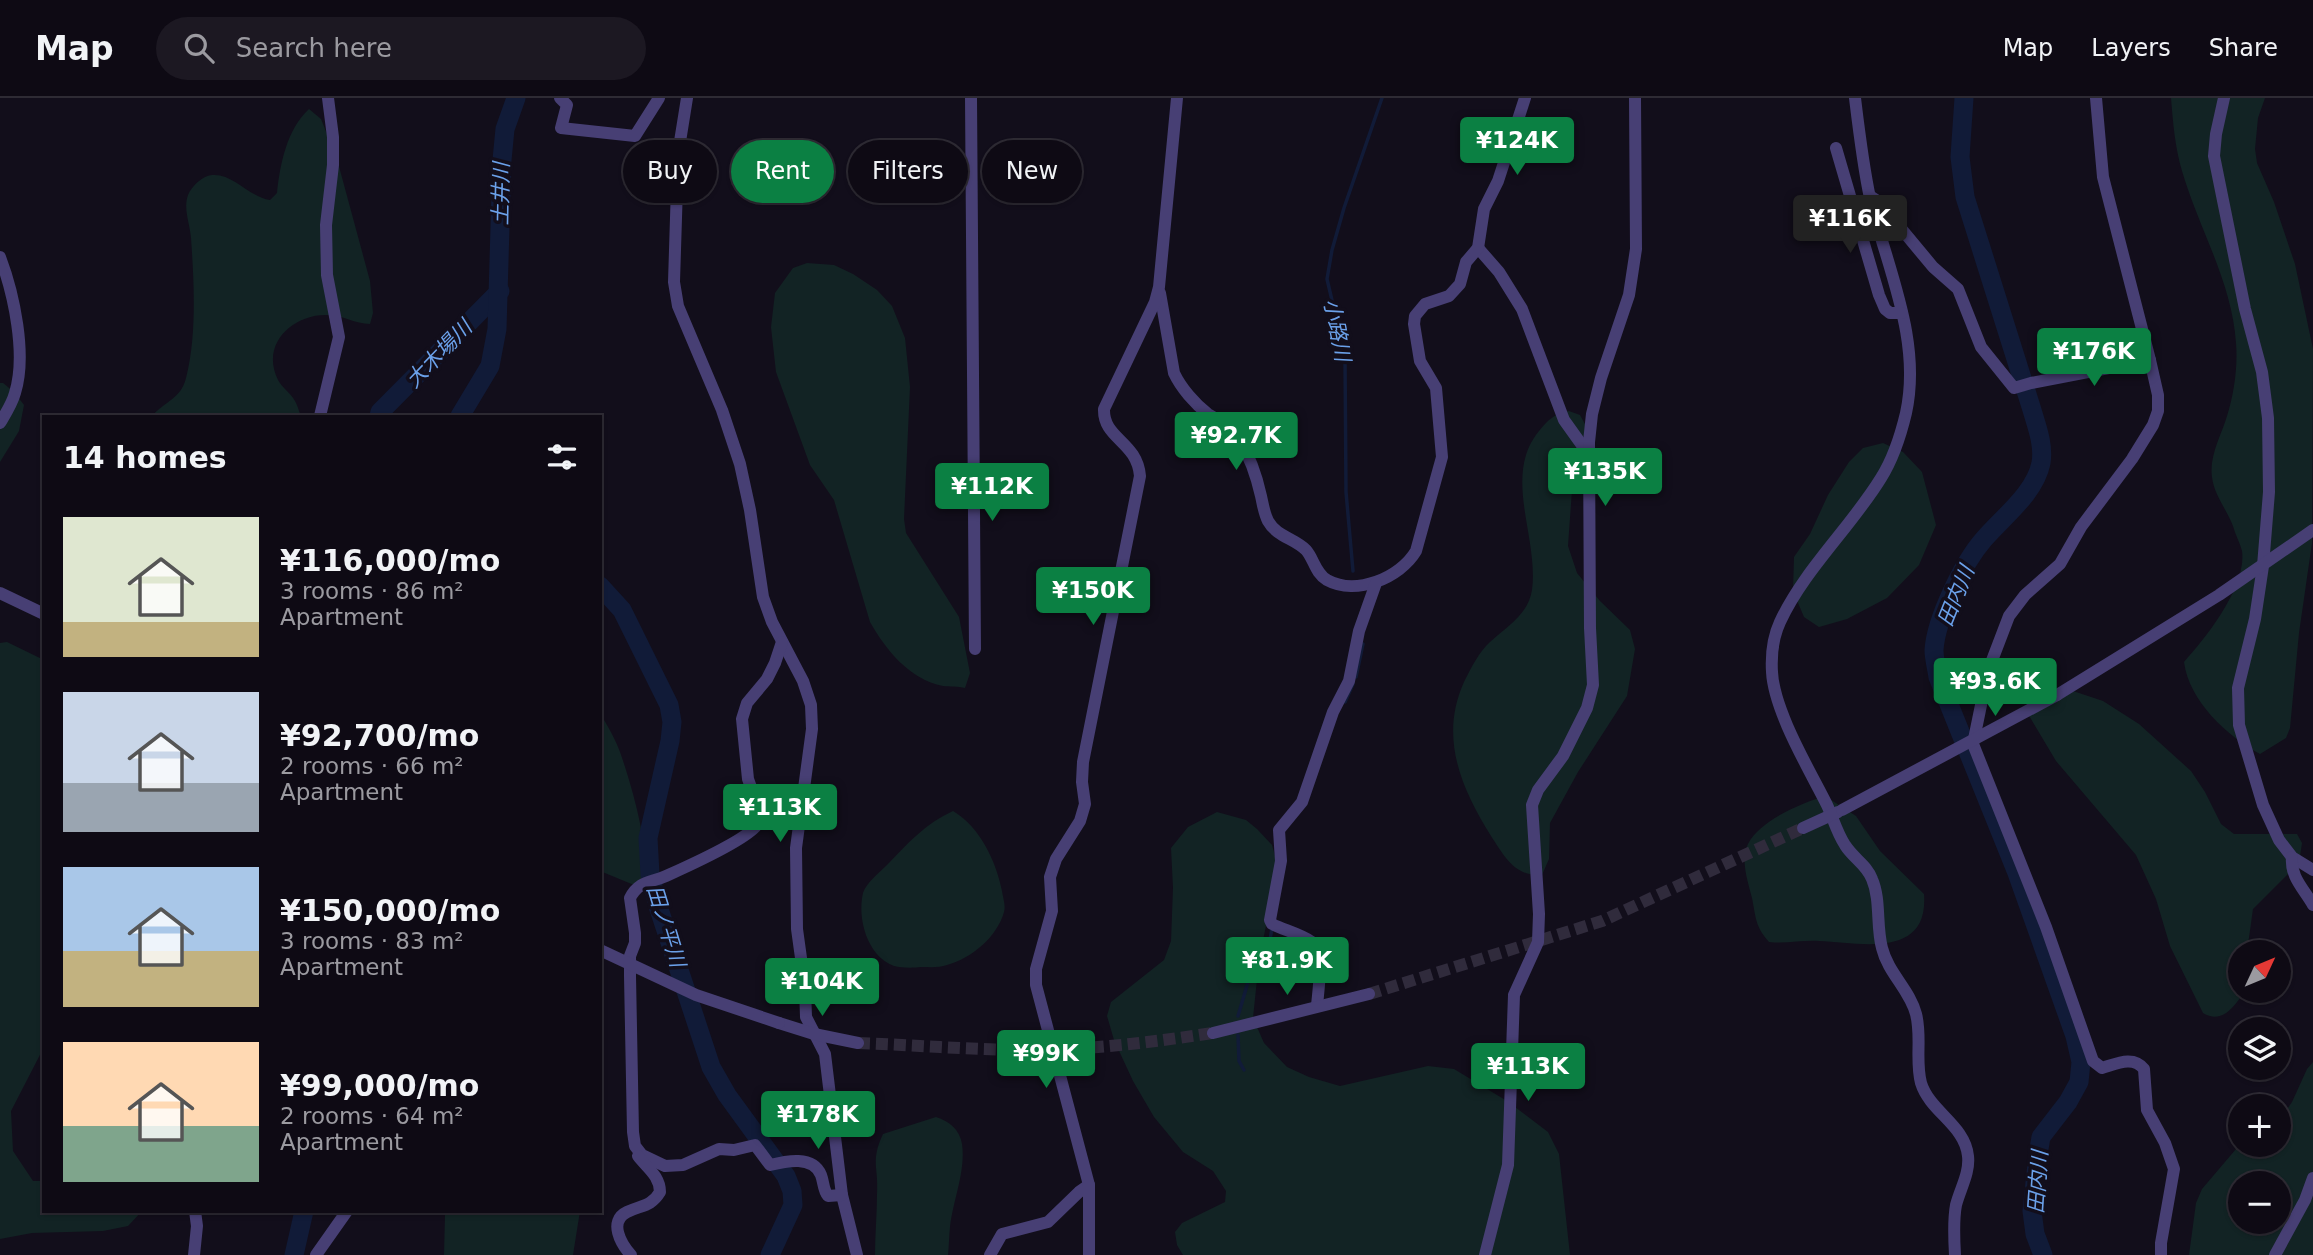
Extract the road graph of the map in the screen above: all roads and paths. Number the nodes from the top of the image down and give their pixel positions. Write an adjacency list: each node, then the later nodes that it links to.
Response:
1 (328, 98): 19 (street)
2 (560, 98): 3 (street)
3 (659, 98)
4 (687, 98): 27 (street)
5 (971, 98): 28 (street)
6 (1177, 98): 16 (street)
7 (1525, 98): 14 (street)
8 (1635, 98): 21 (street)
9 (1855, 98): 13 (street)
10 (2096, 98): 18 (street)
11 (2224, 98): 23 (street)
12 (1836, 148): 17 (street)
13 (1870, 197): 17 (street); 18 (street)
14 (1478, 248): 21 (street); 24 (street)
15 (0, 257): 20 (street)
16 (1159, 287): 24 (street); 42 (street)
17 (1902, 313): 29 (street)
18 (2150, 360): 54 (street)
19 (320, 415)
20 (0, 423)
21 (1589, 455): 52 (street)
22 (2313, 530): 23 (street)
23 (2263, 566): 29 (street, bridge); 31 (street)
24 (1376, 583): 36 (street)
25 (0, 593): 26 (street)
26 (42, 613)
27 (782, 642): 38 (street); 40 (street)
28 (975, 649)
29 (1837, 813): 30 (street); 53 (street)
30 (1803, 828)
31 (2292, 857): 32 (street); 33 (street)
32 (2313, 870)
33 (2313, 905)
34 (602, 951): 38 (street, bridge)
35 (1368, 994): 36 (street)
36 (1317, 1006): 37 (street)
37 (1213, 1033)
38 (814, 1034): 39 (street); 43 (street)
39 (858, 1042)
40 (635, 1146): 43 (street); 48 (street)
41 (2313, 1178): 55 (street)
42 (1089, 1185): 50 (street); 51 (street)
43 (842, 1195): 49 (street)
44 (195, 1213): 46 (street)
45 (346, 1213): 47 (street)
46 (194, 1255)
47 (316, 1255)
48 (631, 1255)
49 (857, 1255)
50 (990, 1255)
51 (1089, 1255)
52 (1485, 1255)
53 (1955, 1255)
54 (2161, 1255)
55 (2275, 1255)

